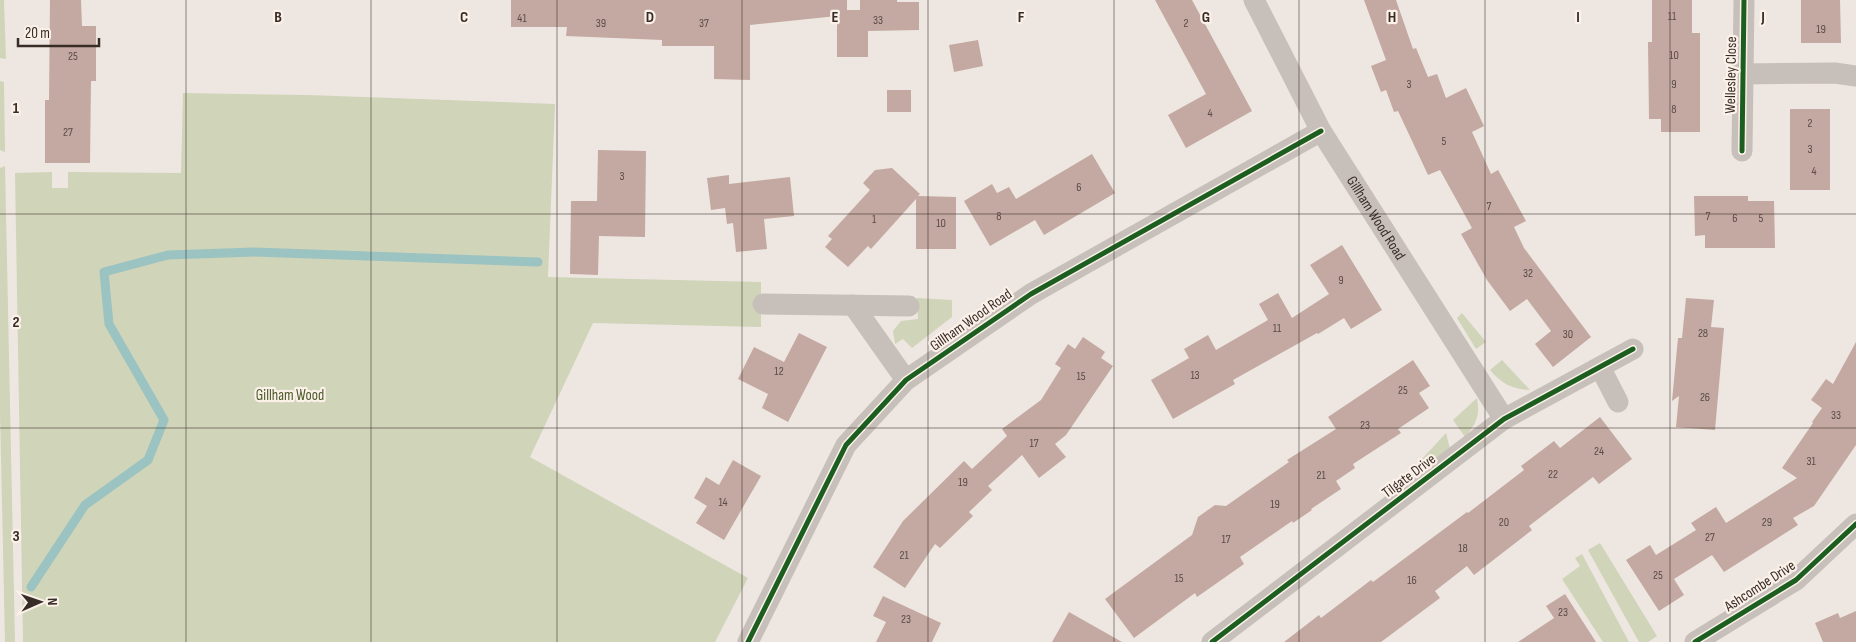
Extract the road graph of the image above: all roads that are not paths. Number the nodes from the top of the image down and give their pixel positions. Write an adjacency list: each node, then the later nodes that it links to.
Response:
1 (1254, 0): 5 (street, Gillham Wood Road)
2 (1744, 0): 3 (street, Wellesley Close)
3 (1743, 74): 4 (street, Wellesley Close); 6 (street, Wellesley Close)
4 (1856, 76)
5 (1321, 131): 12 (street, Gillham Wood Road); 14 (street, Gillham Wood Road)
6 (1742, 151)
7 (763, 304): 8 (street)
8 (853, 305): 9 (street); 12 (street)
9 (909, 306)
10 (1633, 349): 11 (street, Tilgate Drive)
11 (1600, 368): 13 (street); 14 (street, Tilgate Drive)
12 (906, 380): 16 (street, Gillham Wood Road)
13 (1618, 402)
14 (1504, 419): 17 (street, Tilgate Drive)
15 (1856, 524): 18 (street, Ashcombe Drive)
16 (748, 642)
17 (1212, 642)
18 (1695, 642)

